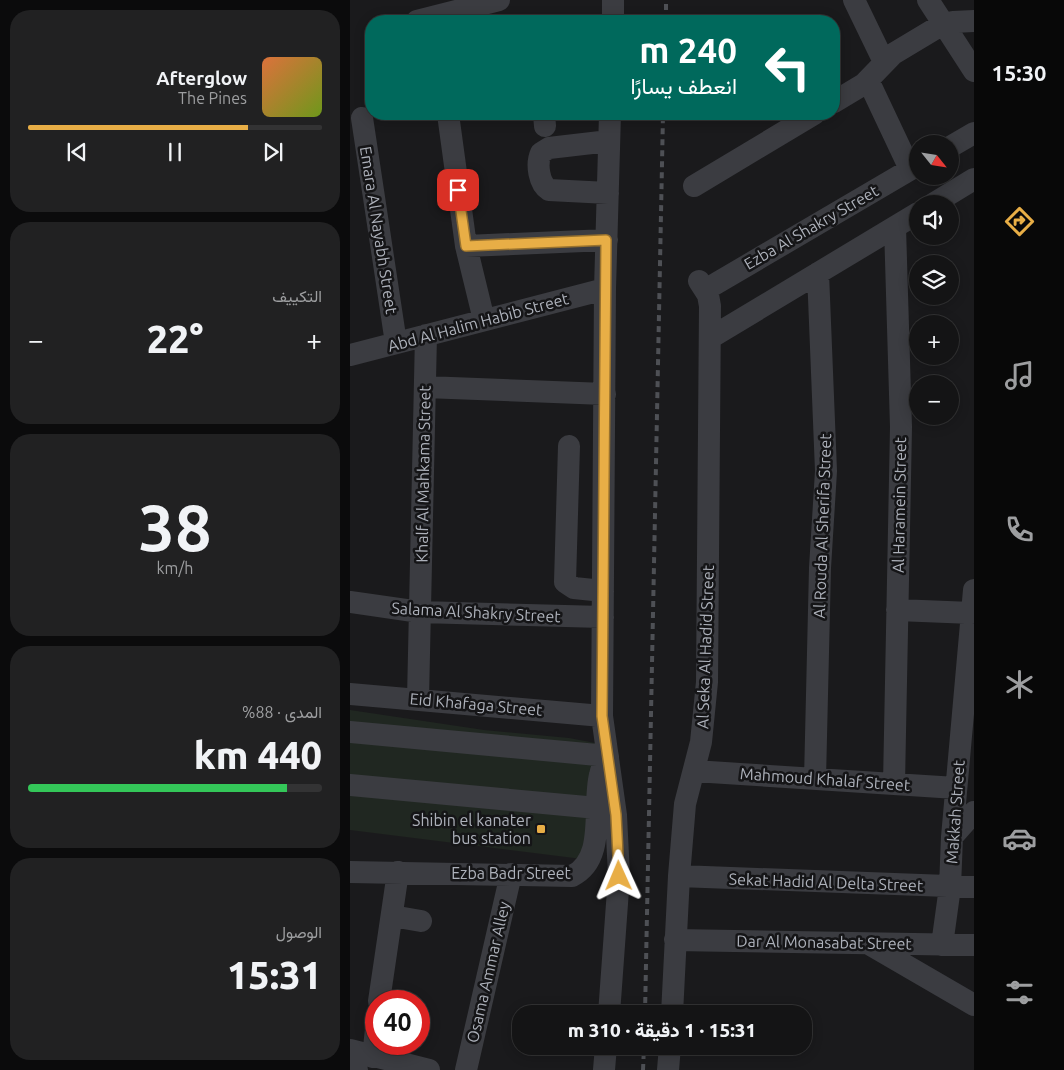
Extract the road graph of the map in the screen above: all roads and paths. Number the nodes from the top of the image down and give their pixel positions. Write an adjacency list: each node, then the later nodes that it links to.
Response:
1 (499, 0): 5 (street)
2 (613, 0): 6 (street)
3 (854, 0): 9 (street)
4 (928, 0): 8 (street)
5 (440, 15)
6 (612, 15)
7 (974, 21): 8 (street)
8 (943, 24): 9 (street); 10 (street)
9 (884, 62): 11 (street)
10 (974, 71)
11 (868, 80): 12 (street); 20 (street)
12 (840, 98)
13 (363, 118): 36 (street, Emara Al Nayabh Street)
14 (449, 120): 29 (street)
15 (610, 120): 18 (street)
16 (804, 120): 23 (street)
17 (974, 134): 19 (street)
18 (610, 140): 24 (street); 24 (street)
19 (959, 142)
20 (909, 158)
21 (909, 170): 31 (street, Ezba Al Shakry Street)
22 (972, 184): 25 (street)
23 (694, 186)
24 (608, 193): 28 (street)
25 (950, 195)
26 (909, 218): 27 (street)
27 (895, 227): 30 (street); 46 (street, Al Haramein Street)
28 (606, 240): 29 (street); 32 (street)
29 (466, 246): 33 (street)
30 (818, 273): 35 (street); 56 (street, Al Rouda Al Sherifa Street)
31 (702, 285): 35 (street, Al Seka Al Hadid Street)
32 (605, 289): 33 (street, Abd Al Halim Habib Street); 39 (street)
33 (484, 320): 34 (street, Abd Al Halim Habib Street)
34 (426, 335): 36 (street, Abd Al Halim Habib Street); 38 (street, Khalf Al Mahkama Street)
35 (710, 338): 55 (street, Al Seka Al Hadid Street)
36 (396, 343): 37 (street, Abd Al Halim Habib Street)
37 (350, 355)
38 (425, 387): 39 (street); 47 (street, Khalf Al Mahkama Street)
39 (604, 394): 41 (street)
40 (569, 446): 42 (street)
41 (604, 487): 42 (street); 44 (street)
42 (568, 488): 44 (street)
43 (974, 590): 48 (street, Makkah Street)
44 (603, 591): 49 (street)
45 (350, 602): 47 (street, Salama Al Shakry Street)
46 (897, 610): 48 (street); 57 (street, Al Haramein Street)
47 (420, 612): 49 (street, Salama Al Shakry Street); 51 (street, Khalf Al Mahkama Street)
48 (972, 614): 59 (street, Makkah Street)
49 (603, 617): 52 (street)
50 (350, 694): 51 (street, Eid Khafaga Street)
51 (418, 699): 52 (street, Eid Khafaga Street)
52 (602, 716): 54 (street)
53 (350, 732): 54 (street)
54 (608, 756): 60 (street, Ezba Badr Street); 76 (street)
55 (694, 771): 56 (street, Mahmoud Khalaf Street); 66 (street, Al Seka Al Hadid Street)
56 (815, 778): 57 (street, Mahmoud Khalaf Street)
57 (894, 784): 59 (street, Mahmoud Khalaf Street)
58 (350, 786): 60 (street)
59 (956, 788): 62 (street, Makkah Street)
60 (597, 808): 65 (street, Ezba Badr Street)
61 (974, 812): 62 (street)
62 (952, 837): 67 (street, Makkah Street)
63 (350, 872): 64 (street, Ezba Badr Street)
64 (398, 872): 65 (street, Ezba Badr Street); 69 (street)
65 (511, 874): 85 (street, Osama Ammar Alley)
66 (679, 876): 67 (street, Sekat Hadid Al Delta Street); 71 (street, Al Seka Al Hadid Street)
67 (950, 887): 68 (street, Sekat Hadid Al Delta Street); 73 (street, Makkah Street)
68 (974, 887)
69 (392, 916): 70 (street); 75 (street)
70 (421, 921)
71 (675, 940): 72 (street, Dar Al Monasabat Street); 77 (street, Al Seka Al Hadid Street)
72 (868, 943): 73 (street, Dar Al Monasabat Street); 78 (street)
73 (942, 945): 74 (street, Dar Al Monasabat Street)
74 (974, 945)
75 (381, 990)
76 (609, 1005)
77 (672, 1005)
78 (974, 1005)
79 (350, 1050): 82 (street)
80 (605, 1055): 86 (street)
81 (669, 1055): 87 (street)
82 (365, 1064): 83 (street); 84 (street)
83 (350, 1068)
84 (429, 1070)
85 (466, 1070)
86 (604, 1070)
87 (668, 1070)

